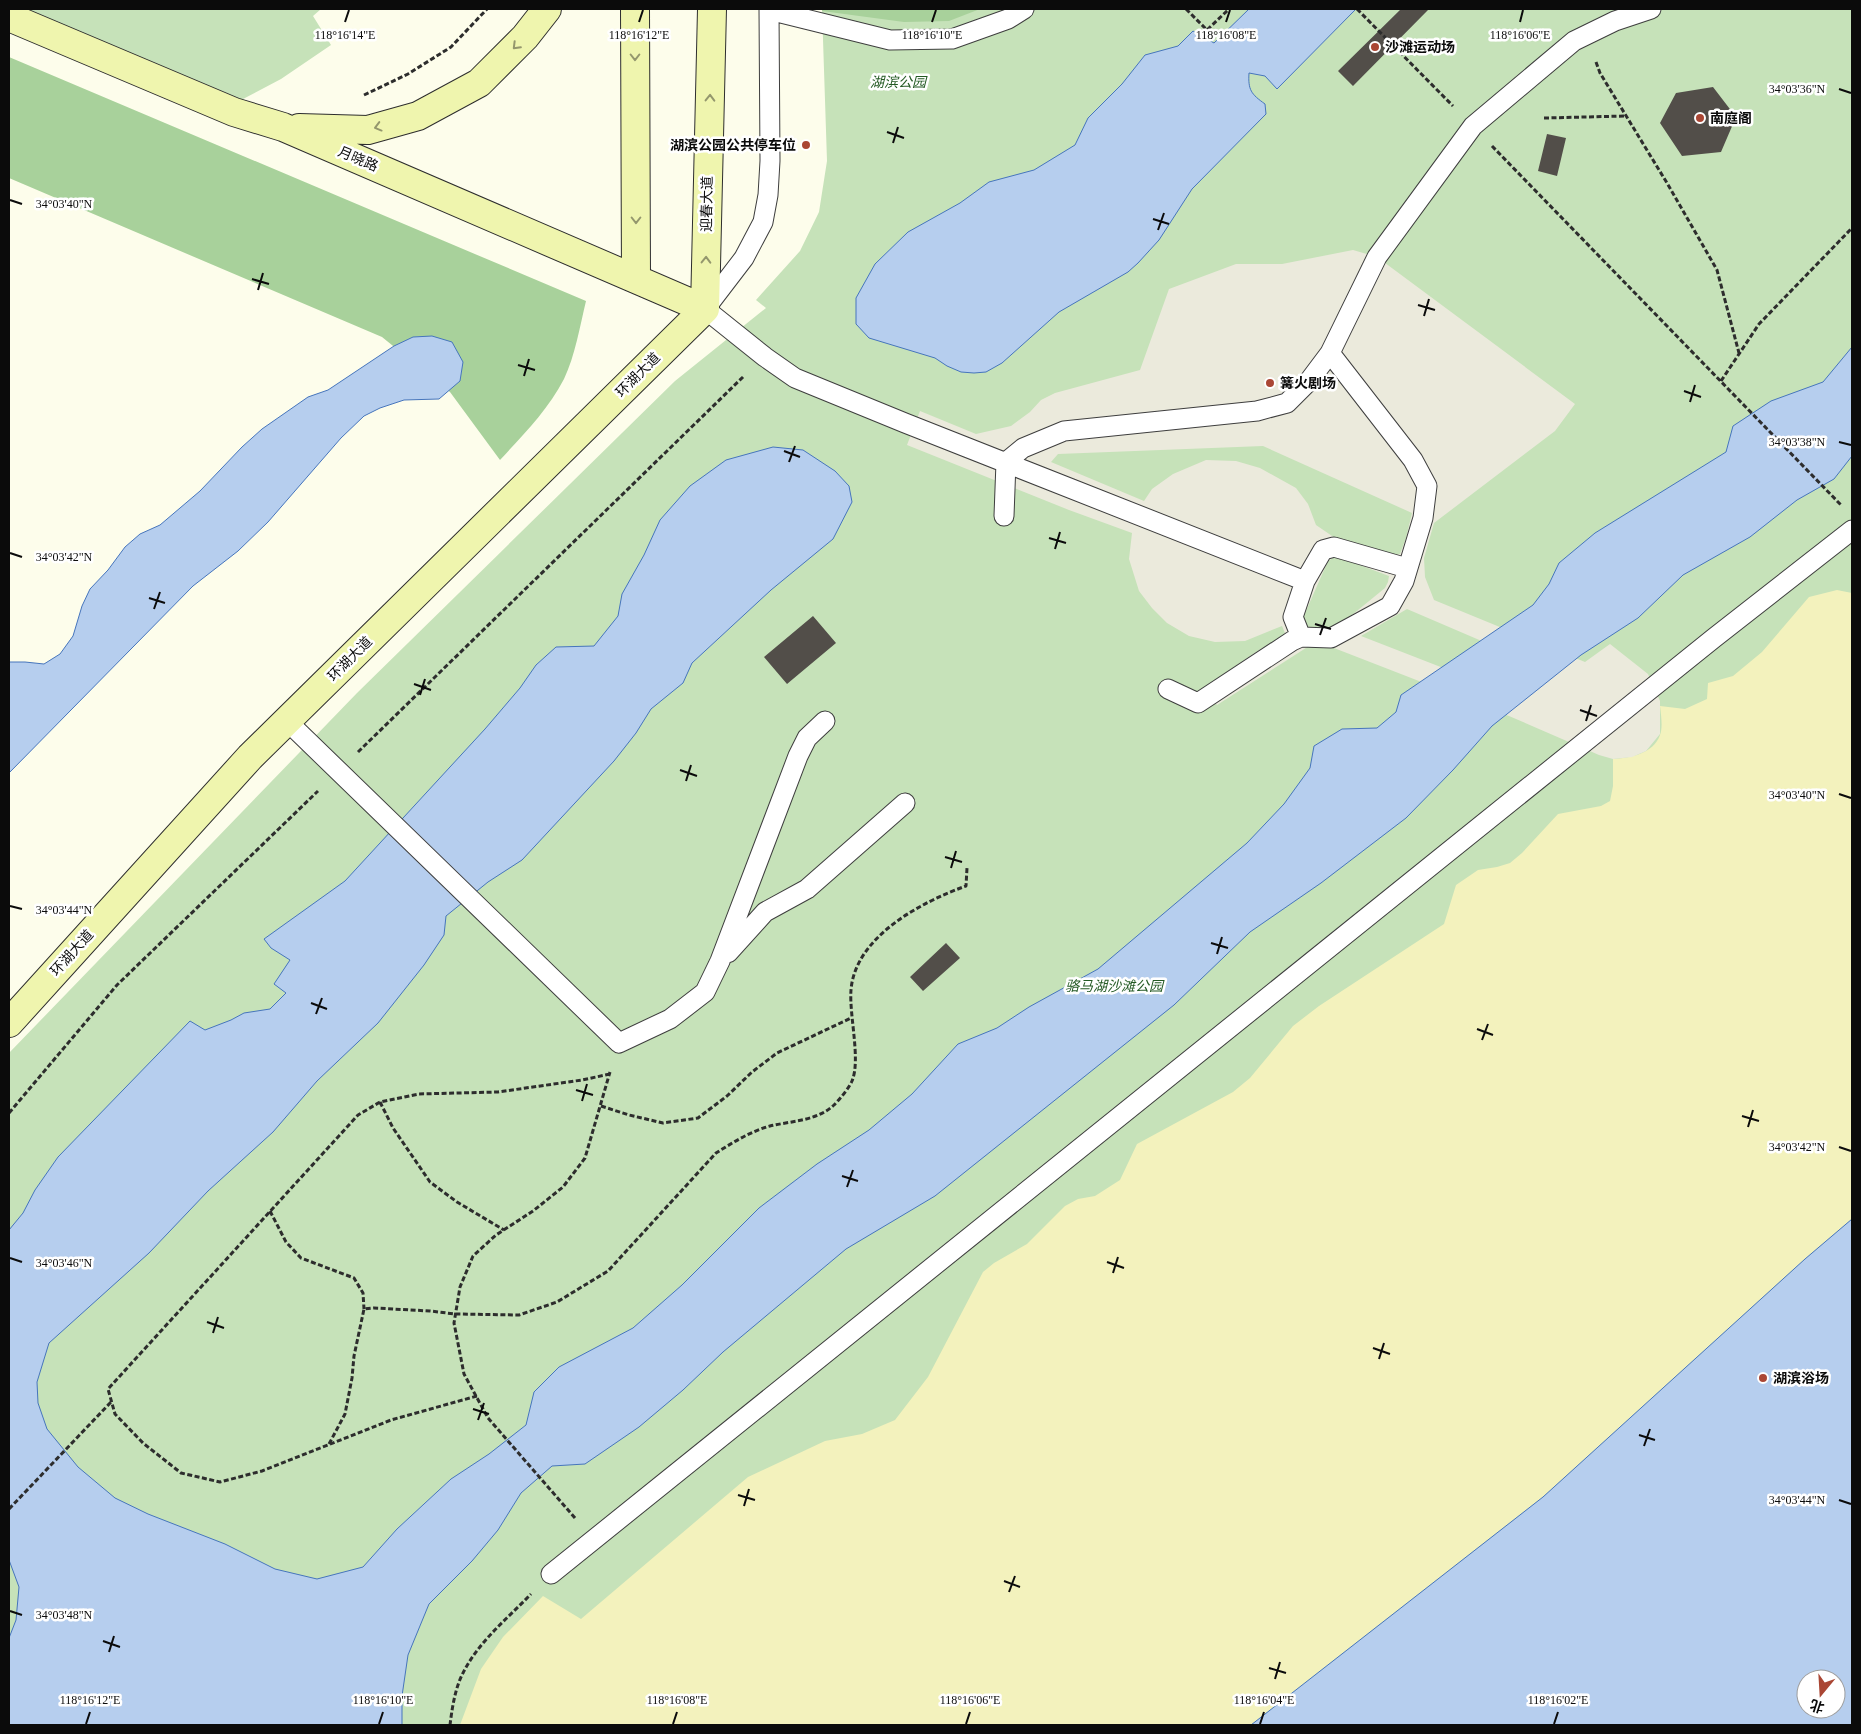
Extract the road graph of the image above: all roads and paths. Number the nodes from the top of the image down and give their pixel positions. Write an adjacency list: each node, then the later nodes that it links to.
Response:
1 (487, 9): 13 (path)
2 (547, 9): 17 (main road, one-way to 17)
3 (635, 9): 19 (main road, one-way to 19)
4 (712, 9): 20 (main road, 迎春大道, one-way to 4)
5 (1024, 9): 10 (lane)
6 (1186, 9): 7 (path)
7 (1229, 9)
8 (1357, 9): 16 (path)
9 (1651, 9): 12 (lane)
10 (769, 10): 20 (lane)
11 (9, 17): 17 (main road, 月晓路)
12 (1585, 36): 14 (path); 16 (lane)
13 (358, 97)
14 (1627, 116): 15 (path); 22 (path)
15 (1544, 118)
16 (1473, 126): 21 (lane); 24 (path)
17 (283, 127): 19 (main road, 月晓路)
18 (1852, 228): 22 (path)
19 (636, 278): 20 (main road, 月晓路)
20 (705, 309): 23 (lane); 33 (main road, 环湖大道)
21 (1330, 353): 25 (lane); 29 (lane)
22 (1739, 353): 24 (path)
23 (764, 357): 25 (lane); 35 (path)
24 (1721, 381): 26 (path)
25 (1006, 462): 27 (lane); 30 (lane)
26 (1835, 499)
27 (1004, 516)
28 (1852, 530): 55 (lane)
29 (1407, 568): 30 (lane); 31 (lane)
30 (1305, 581): 31 (lane)
31 (1301, 637): 32 (lane)
32 (1168, 689)
33 (287, 721): 35 (lane); 40 (main road, 环湖大道)
34 (825, 721): 38 (lane)
35 (339, 772): 41 (lane); 45 (path)
36 (905, 803): 38 (lane)
37 (967, 868): 39 (path)
38 (720, 961): 41 (lane)
39 (851, 1018): 44 (path); 49 (path)
40 (9, 1023)
41 (619, 1043): 42 (path)
42 (610, 1074): 43 (path); 44 (path)
43 (380, 1102): 46 (path); 47 (path)
44 (601, 1106): 47 (path)
45 (9, 1113)
46 (270, 1211): 48 (path); 51 (path)
47 (504, 1230): 49 (path)
48 (364, 1309): 49 (path); 52 (path)
49 (455, 1314): 50 (path)
50 (476, 1396): 52 (path); 53 (path)
51 (111, 1402): 52 (path); 54 (path)
52 (329, 1445)
53 (559, 1499)
54 (9, 1509)
55 (551, 1574): 56 (path)
56 (450, 1725)

